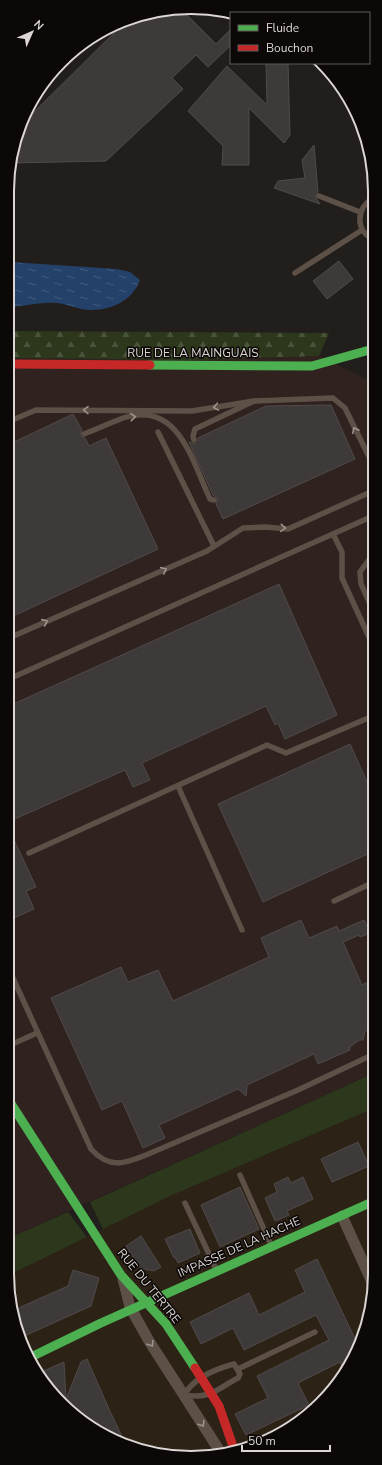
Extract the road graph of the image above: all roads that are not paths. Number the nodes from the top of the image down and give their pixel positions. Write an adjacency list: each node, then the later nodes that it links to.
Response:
1 (319, 196): 3 (lane)
2 (368, 202): 3 (lane)
3 (360, 212): 4 (lane)
4 (362, 230): 5 (lane); 6 (lane)
5 (368, 236)
6 (295, 273)
7 (368, 349): 8 (street, RUE DE LA MAINGUAIS)
8 (14, 364)
9 (254, 401): 10 (lane, one-way to 10); 13 (lane); 14 (lane, one-way to 9)
10 (14, 419)
11 (158, 432): 19 (lane)
12 (84, 434): 16 (lane, one-way to 16)
13 (194, 440)
14 (368, 455)
15 (368, 493): 19 (lane, one-way to 15)
16 (214, 500)
17 (368, 518): 18 (lane)
18 (333, 534): 22 (lane); 24 (lane)
19 (214, 546): 23 (lane, one-way to 19)
20 (368, 561): 21 (lane)
21 (368, 599)
22 (368, 635)
23 (14, 636)
24 (14, 677)
25 (368, 718): 26 (lane)
26 (178, 786): 27 (lane); 30 (lane)
27 (29, 853)
28 (368, 885): 29 (lane)
29 (334, 901)
30 (242, 930)
31 (14, 980): 32 (lane)
32 (37, 1032): 33 (lane); 34 (lane)
33 (14, 1043)
34 (368, 1056)
35 (14, 1108): 43 (street, RUE DU TERTRE)
36 (240, 1175): 40 (lane)
37 (185, 1203): 41 (lane)
38 (368, 1204): 39 (street, IMPASSE DE LA HACHE)
39 (342, 1216): 40 (street, IMPASSE DE LA HACHE); 42 (street)
40 (272, 1247): 41 (street, IMPASSE DE LA HACHE)
41 (217, 1272): 44 (street, IMPASSE DE LA HACHE)
42 (368, 1273)
43 (121, 1275): 44 (street, RUE DU TERTRE); 45 (street)
44 (148, 1303): 45 (street, IMPASSE DE LA HACHE); 49 (street, RUE DU TERTRE)
45 (132, 1310): 47 (street, IMPASSE DE LA HACHE); 51 (street, one-way to 51)
46 (315, 1332): 48 (lane)
47 (34, 1356)
48 (238, 1369): 49 (lane); 50 (lane)
49 (201, 1378): 50 (street, RUE DU TERTRE); 51 (lane)
50 (211, 1394): 51 (lane); 52 (street, RUE DU TERTRE)
51 (184, 1395): 53 (street, one-way to 53)
52 (233, 1446)
53 (218, 1449)

